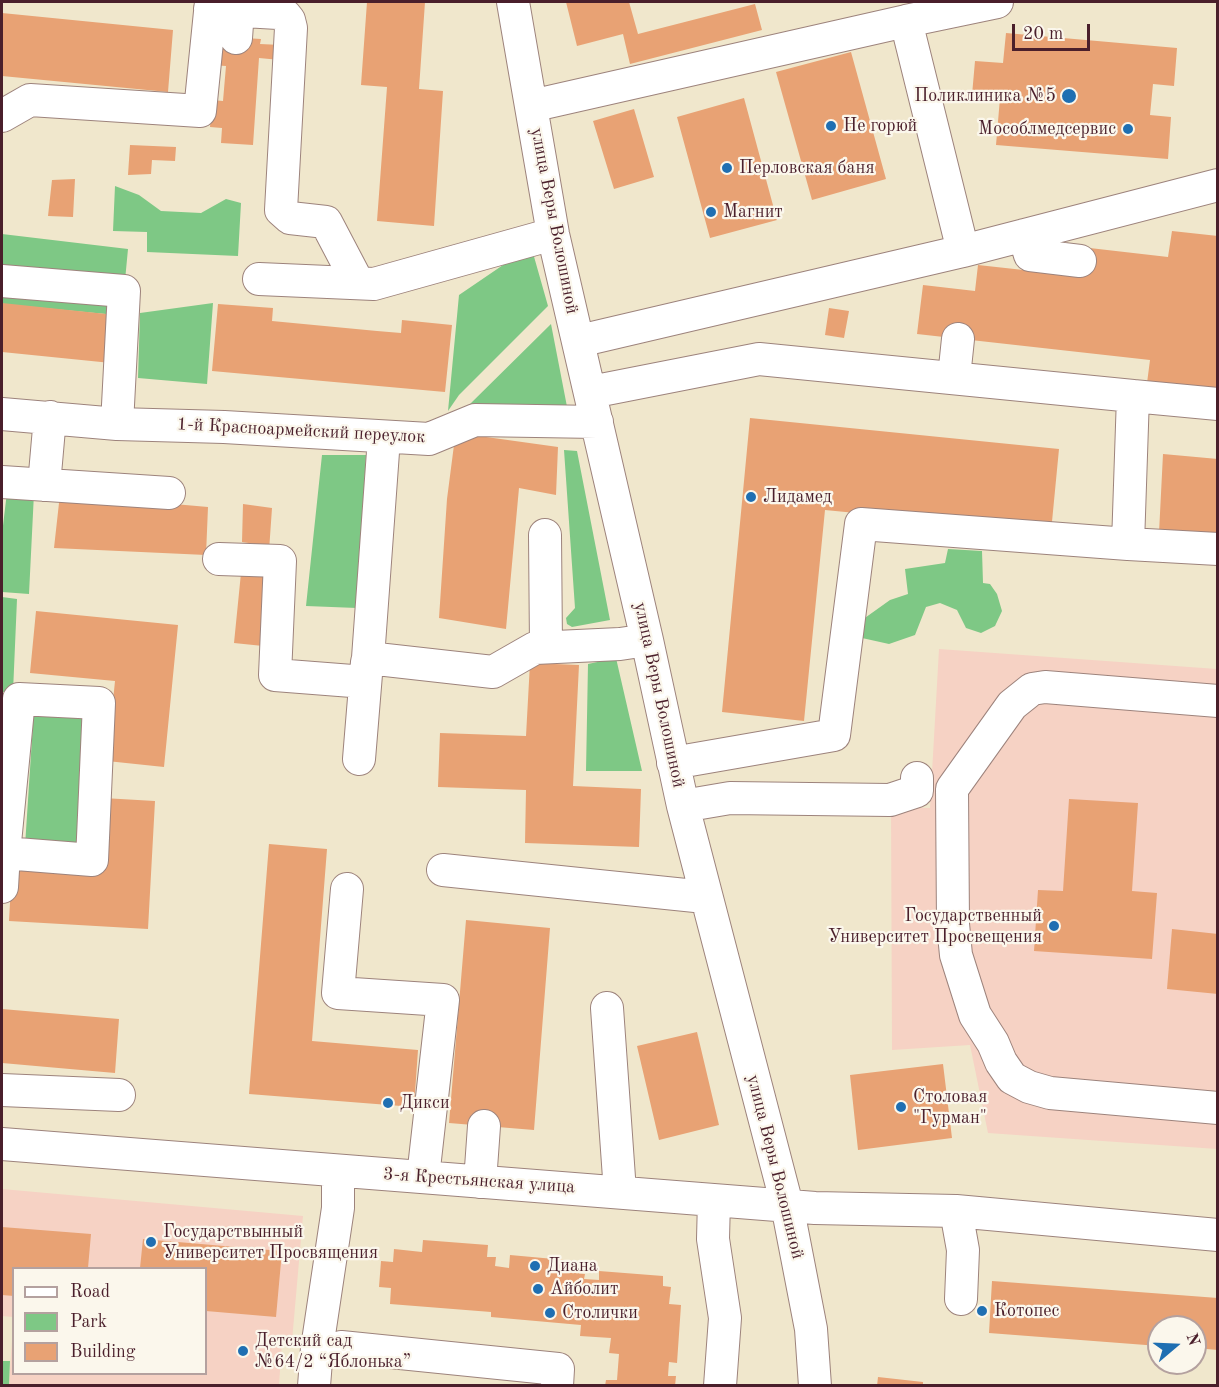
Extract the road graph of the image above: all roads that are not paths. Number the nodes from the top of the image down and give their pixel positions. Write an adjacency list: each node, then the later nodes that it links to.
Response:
1 (513, 2): 5 (street, улица Веры Волошиной)
2 (997, 2): 4 (street)
3 (224, 15): 6 (street); 14 (street)
4 (906, 21): 5 (street); 10 (street)
5 (531, 106): 8 (street, улица Веры Волошиной)
6 (2, 116)
7 (1218, 185): 9 (street)
8 (553, 234): 14 (street); 16 (street, улица Веры Волошиной)
9 (1024, 235): 10 (street); 11 (street)
10 (963, 251): 16 (street)
11 (1080, 261)
12 (259, 279): 14 (street)
13 (2, 281): 24 (street)
14 (358, 283)
15 (958, 339): 17 (street)
16 (579, 341): 18 (street, улица Веры Волошиной)
17 (954, 377): 18 (street); 19 (street)
18 (591, 392): 23 (street, улица Веры Волошиной)
19 (1133, 396): 20 (street); 30 (street)
20 (1218, 404)
21 (2, 414): 22 (street, 1-й Красноармейский переулок)
22 (50, 417): 24 (street, 1-й Красноармейский переулок); 27 (street)
23 (597, 422): 25 (street, 1-й Красноармейский переулок); 33 (street, улица Веры Волошиной)
24 (117, 424): 25 (street, 1-й Красноармейский переулок)
25 (384, 438): 35 (street)
26 (2, 482): 27 (street)
27 (45, 485): 28 (street)
28 (169, 493)
29 (544, 535): 34 (street)
30 (1128, 543): 31 (street); 39 (street)
31 (1218, 549)
32 (219, 559): 35 (street)
33 (647, 640): 34 (street); 39 (street, улица Веры Волошиной)
34 (546, 647): 35 (street)
35 (366, 670): 38 (street)
36 (10, 699): 42 (street); 42 (street)
37 (1218, 701): 40 (street)
38 (359, 759)
39 (673, 763): 41 (street, улица Веры Волошиной)
40 (952, 789): 41 (street); 50 (street)
41 (683, 806): 46 (street, улица Веры Волошиной)
42 (4, 853): 44 (street)
43 (443, 870): 46 (street)
44 (2, 887)
45 (347, 889): 54 (street)
46 (705, 897): 59 (street, улица Веры Волошиной)
47 (607, 1008): 56 (street)
48 (2, 1090): 49 (street)
49 (119, 1095)
50 (1218, 1108)
51 (484, 1126): 55 (street)
52 (2, 1144): 53 (street, 3-я Крестьянская улица)
53 (338, 1171): 54 (street, 3-я Крестьянская улица); 63 (street)
54 (423, 1177): 55 (street, 3-я Крестьянская улица)
55 (480, 1182): 56 (street, 3-я Крестьянская улица)
56 (620, 1192): 57 (street, 3-я Крестьянская улица)
57 (714, 1200): 59 (street, 3-я Крестьянская улица); 65 (street)
58 (969, 1204): 59 (street, 3-я Крестьянская улица); 60 (street, 3-я Крестьянская улица); 61 (street)
59 (787, 1205): 66 (street, улица Веры Волошиной)
60 (1218, 1235)
61 (961, 1299)
62 (341, 1347): 64 (street)
63 (314, 1386)
64 (557, 1386)
65 (720, 1386)
66 (814, 1386)

